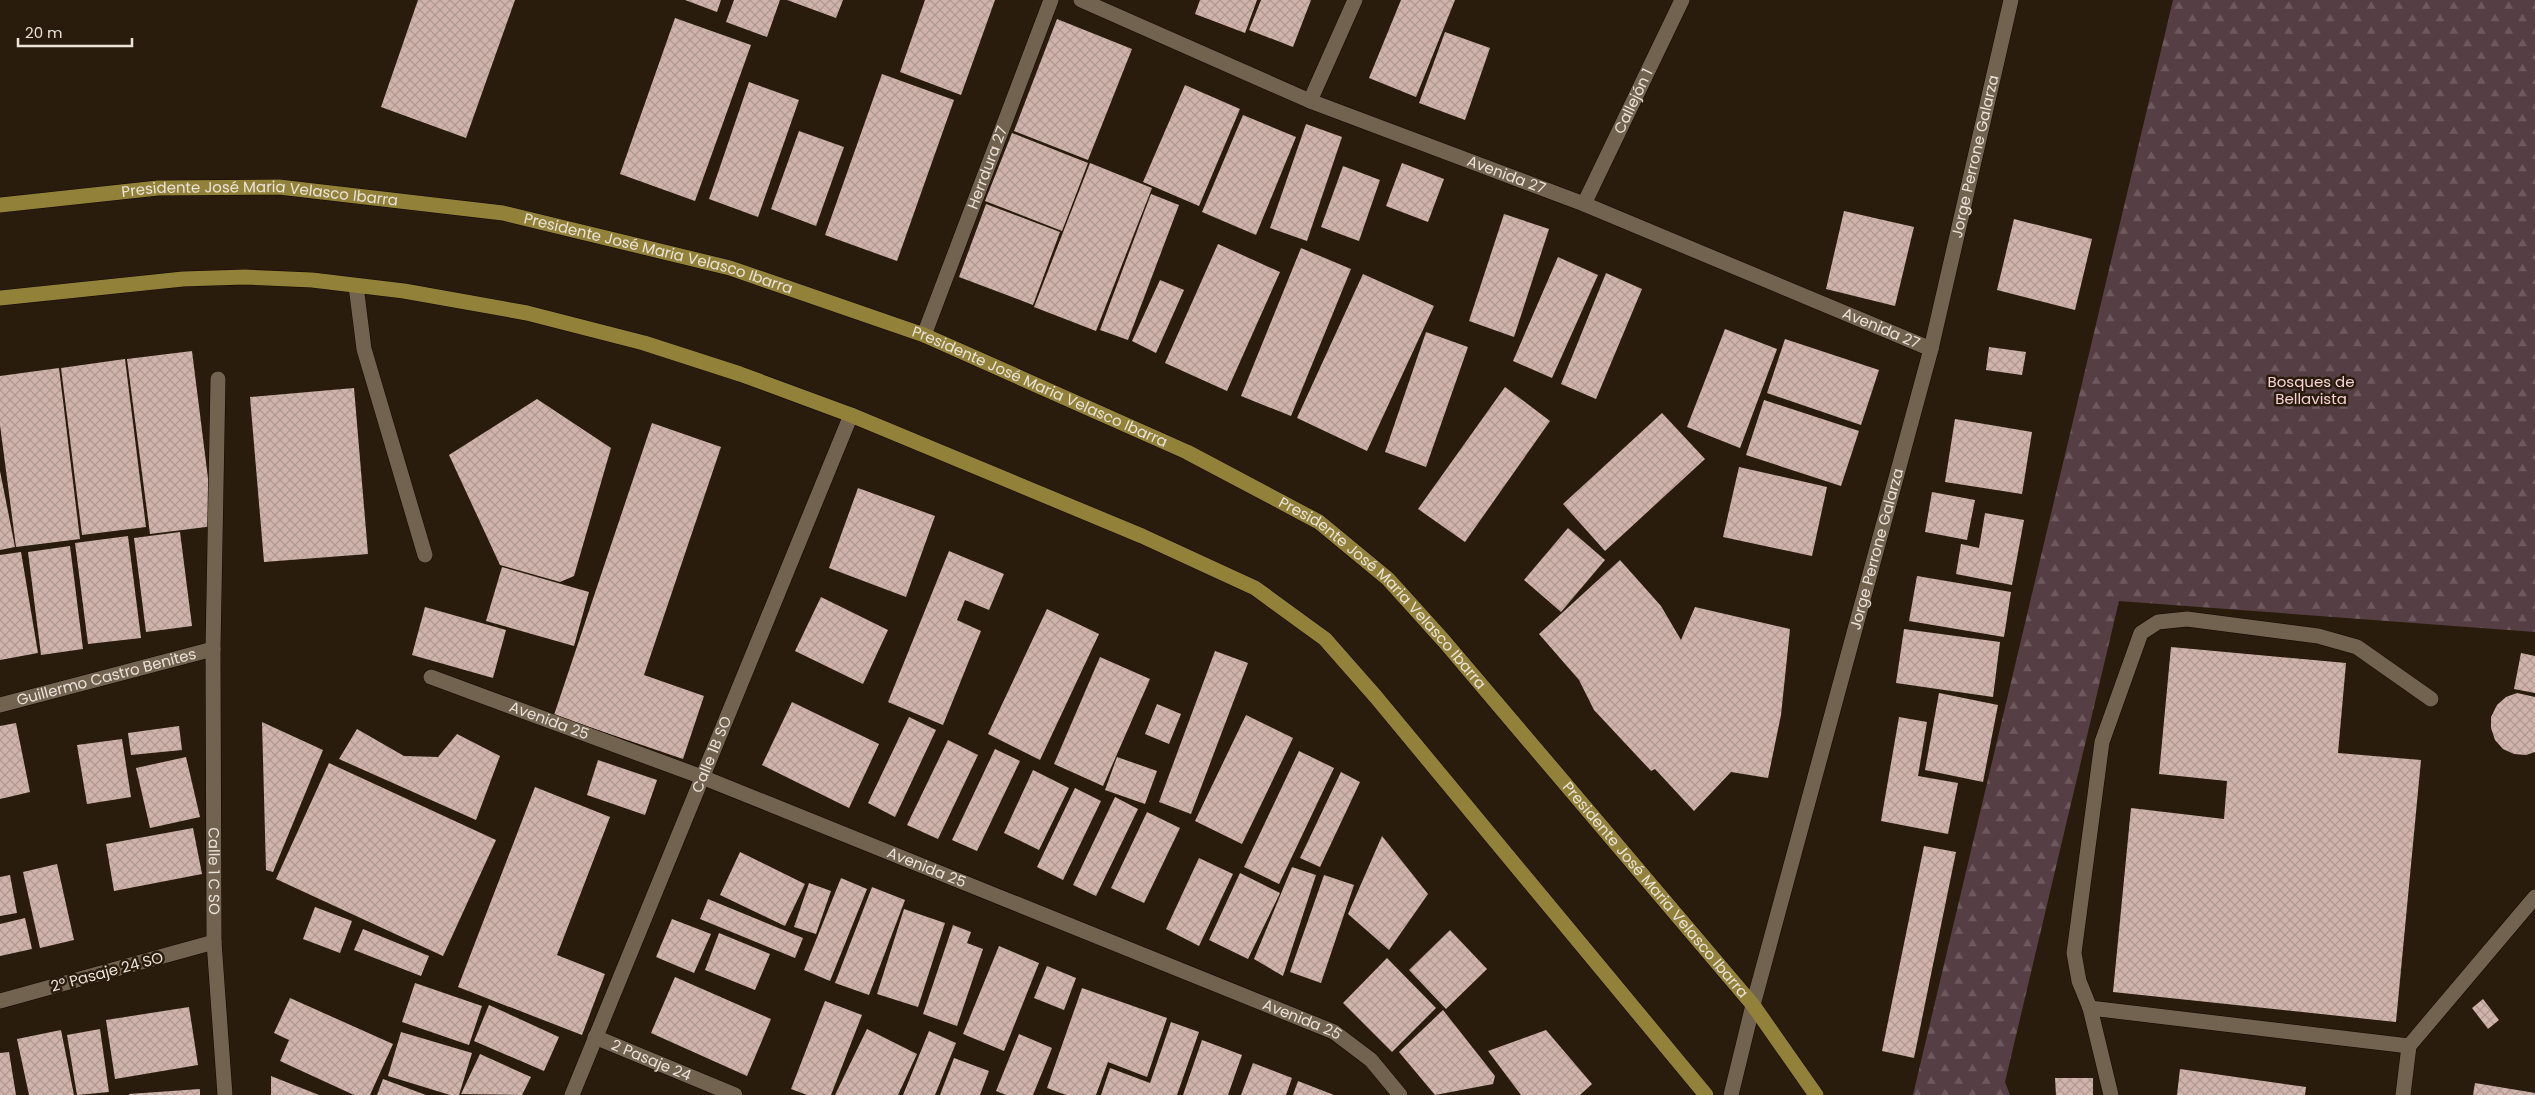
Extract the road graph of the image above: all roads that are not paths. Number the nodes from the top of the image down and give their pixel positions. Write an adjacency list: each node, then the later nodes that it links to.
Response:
1 (1051, 0): 11 (street, Herrdura 27)
2 (1080, 0): 6 (street, Avenida 27)
3 (1355, 0): 6 (street)
4 (1682, 0): 7 (street, Callejón 1)
5 (2012, 0): 12 (street, Jorge Perrone Galarza)
6 (1310, 100): 7 (street, Avenida 27)
7 (1584, 204): 12 (street, Avenida 27)
8 (0, 205): 11 (main road, Presidente José Maria Velasco Ibarra)
9 (356, 286): 10 (main road); 14 (main road); 15 (street)
10 (0, 298)
11 (924, 335): 24 (main road, Presidente José Maria Velasco Ibarra)
12 (1931, 349): 24 (street, Jorge Perrone Galarza)
13 (218, 379): 16 (street, Calle 1 C SO)
14 (850, 415): 20 (street, Calle 1B SO); 32 (main road)
15 (425, 554)
16 (213, 649): 19 (street, Guillermo Castro Benites); 22 (street, Calle 1 C SO)
17 (431, 677): 20 (street, Avenida 25)
18 (2431, 699): 25 (street)
19 (0, 705)
20 (702, 777): 26 (street, Calle 1B SO); 31 (street, Avenida 25)
21 (2535, 897): 27 (street)
22 (214, 942): 23 (street, 2º Pasaje 24 SO); 28 (street, Calle 1 C SO)
23 (0, 1001)
24 (1753, 1005): 33 (street, Jorge Perrone Galarza); 34 (main road, Presidente José Maria Velasco Ibarra)
25 (2090, 1008): 27 (street); 35 (street)
26 (595, 1037): 29 (street, Calle 1B SO); 30 (street, 2 Pasaje 24)
27 (2409, 1046): 36 (street)
28 (224, 1095)
29 (572, 1095)
30 (735, 1095)
31 (1400, 1095)
32 (1706, 1095)
33 (1731, 1095)
34 (1816, 1095)
35 (2111, 1095)
36 (2404, 1095)

